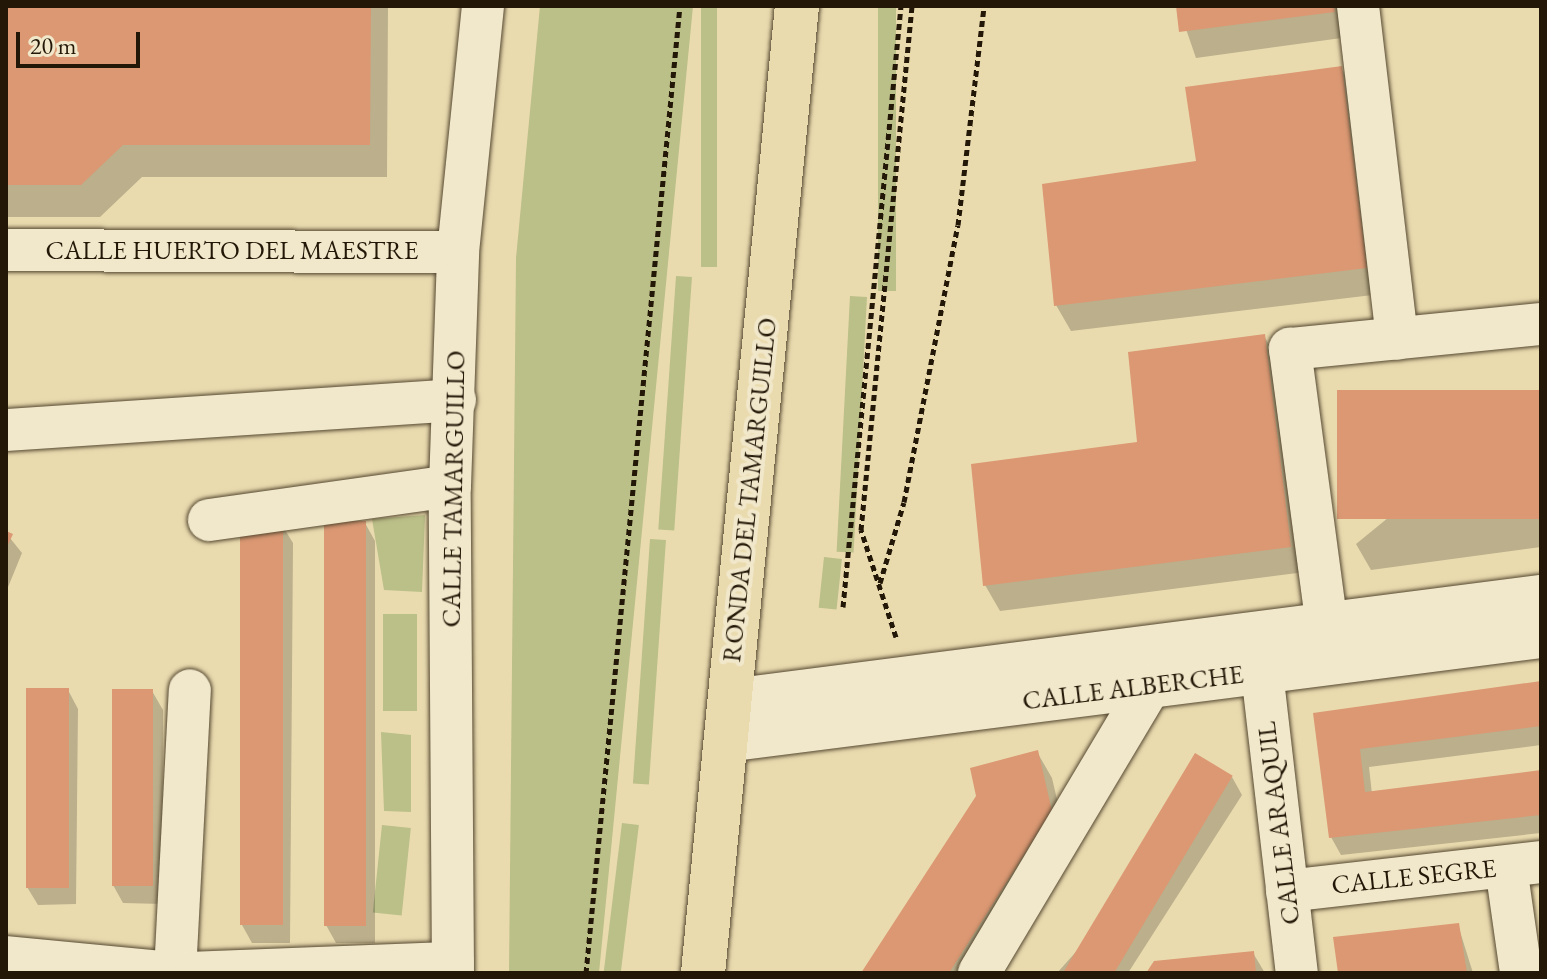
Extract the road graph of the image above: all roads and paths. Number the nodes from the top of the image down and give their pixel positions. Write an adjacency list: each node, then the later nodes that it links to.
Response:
1 (483, 6): 9 (street, CALLE TAMARGUILLO)
2 (680, 6): 32 (path)
3 (797, 6): 25 (main road, RONDA DEL TAMARGUILLO)
4 (901, 6): 18 (path)
5 (912, 6): 16 (path)
6 (984, 6): 16 (path)
7 (1358, 6): 11 (street)
8 (6, 250): 9 (street, CALLE HUERTO DEL MAESTRE)
9 (458, 252): 12 (street, CALLE TAMARGUILLO)
10 (1541, 324): 11 (street)
11 (1397, 339): 20 (street)
12 (455, 400): 13 (street); 14 (street, CALLE TAMARGUILLO)
13 (6, 430)
14 (450, 486): 15 (street); 29 (street, CALLE TAMARGUILLO)
15 (209, 520)
16 (880, 583): 22 (path)
17 (1541, 596): 20 (street, CALLE ALBERCHE)
18 (843, 607)
19 (1541, 637): 20 (street, CALLE ALBERCHE)
20 (1329, 643): 21 (street, CALLE ALBERCHE); 22 (street, CALLE ALBERCHE)
21 (1262, 672): 23 (street, CALLE ALBERCHE); 27 (street, CALLE ARAQUIL)
22 (907, 678): 25 (street, CALLE ALBERCHE)
23 (1151, 685): 25 (street, CALLE ALBERCHE); 34 (street)
24 (190, 690): 30 (street)
25 (728, 721): 33 (main road, RONDA DEL TAMARGUILLO)
26 (1524, 865): 27 (street, CALLE SEGRE); 36 (street)
27 (1287, 891): 35 (street, CALLE ARAQUIL)
28 (6, 957): 30 (street)
29 (453, 968): 31 (street)
30 (173, 973)
31 (190, 973)
32 (586, 973)
33 (703, 973)
34 (979, 973)
35 (1297, 973)
36 (1521, 973)

